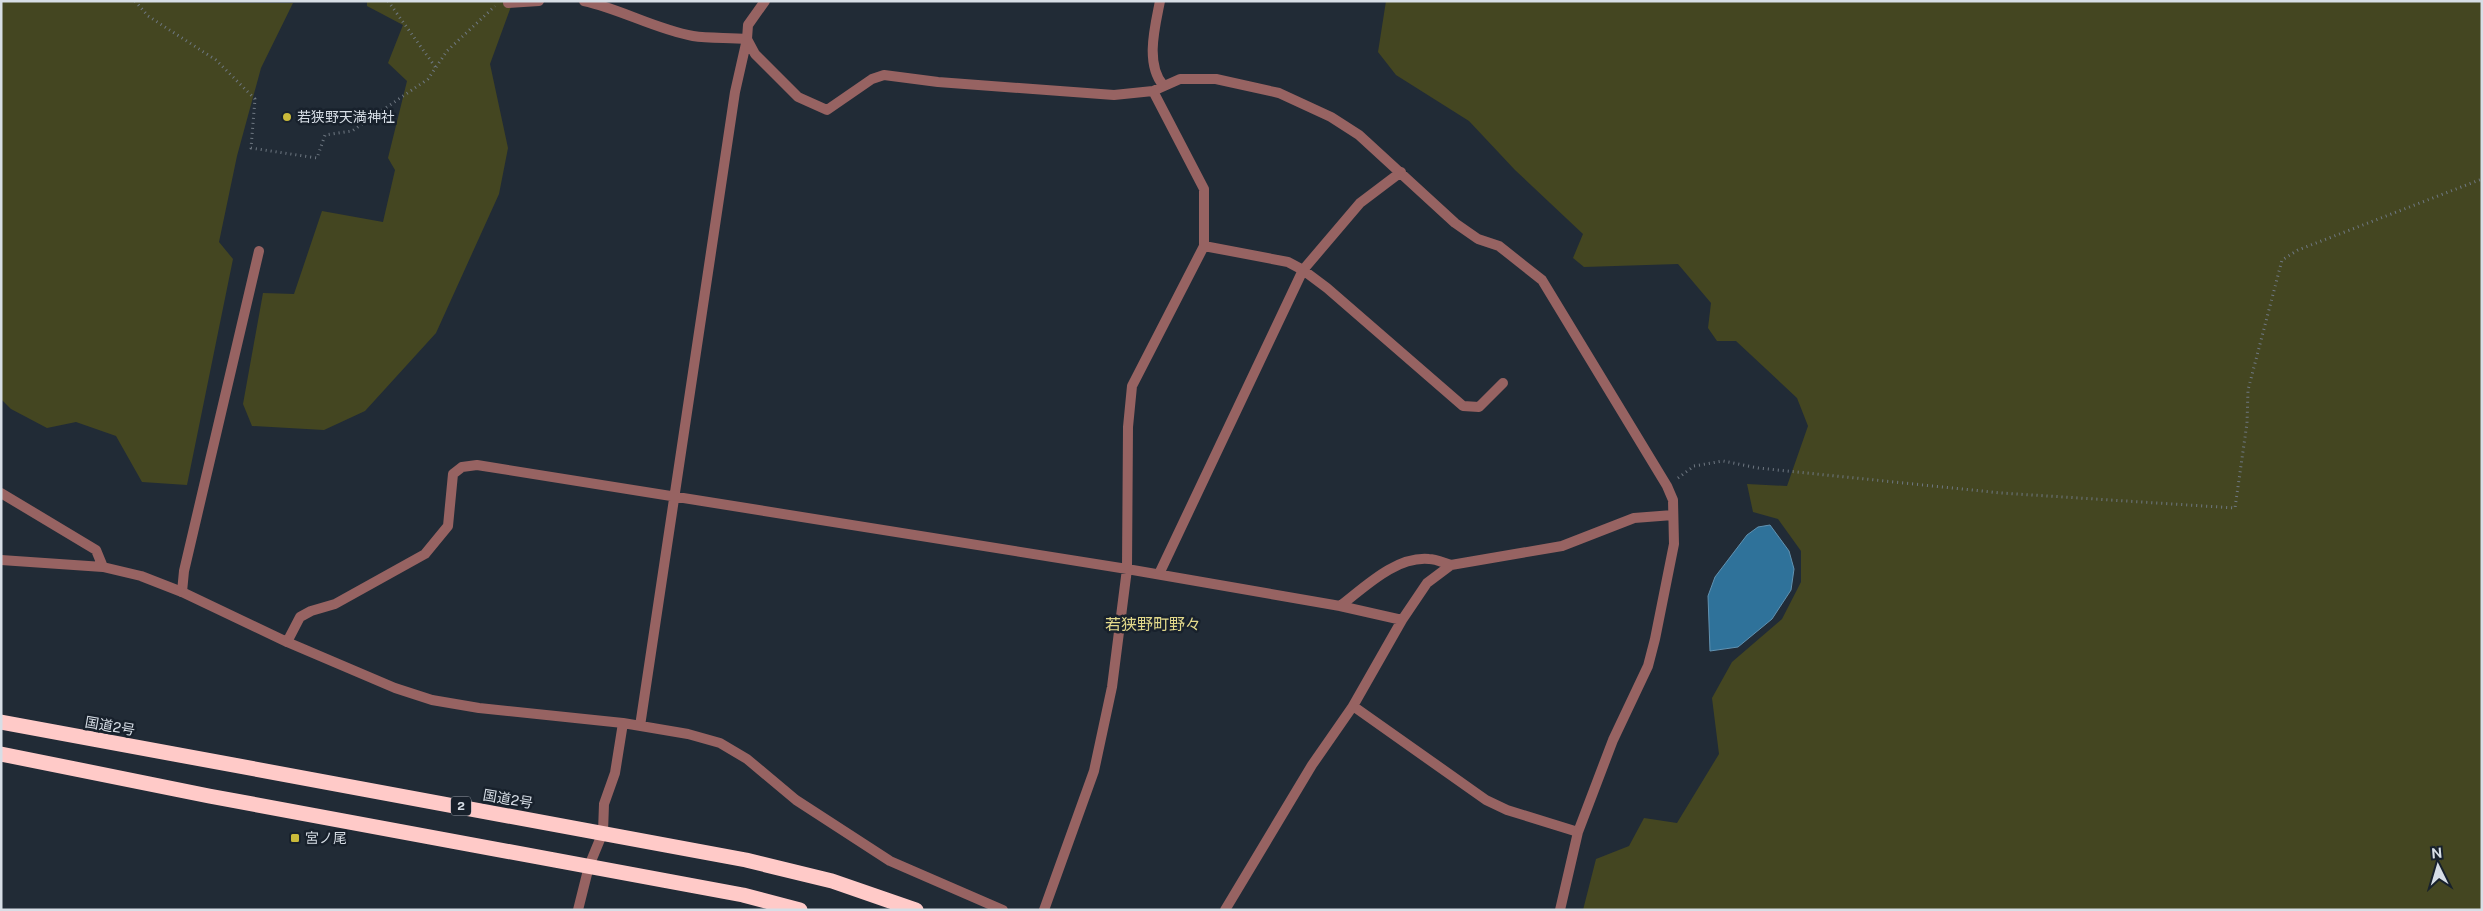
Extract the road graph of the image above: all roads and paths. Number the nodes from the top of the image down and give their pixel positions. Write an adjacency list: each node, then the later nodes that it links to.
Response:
1 (135, 1): 9 (path)
2 (388, 1): 9 (path)
3 (539, 1): 7 (street)
4 (584, 1): 8 (street)
5 (765, 1): 8 (street)
6 (1160, 1): 10 (street)
7 (508, 3): 9 (path)
8 (747, 39): 11 (street); 20 (street)
9 (436, 68)
10 (1163, 85): 11 (street); 12 (street)
11 (1153, 91): 14 (street)
12 (1401, 172): 16 (street); 18 (street)
13 (2482, 180): 18 (path)
14 (1204, 246): 16 (street); 25 (street)
15 (259, 251): 27 (street)
16 (1303, 270): 17 (street); 26 (street)
17 (1503, 383)
18 (1667, 486): 21 (street)
19 (1, 493): 24 (street)
20 (675, 498): 25 (street); 30 (street); 34 (street)
21 (1673, 515): 23 (street); 37 (street)
22 (1, 560): 24 (street)
23 (1451, 565): 28 (street); 29 (street)
24 (103, 567): 27 (street)
25 (1127, 569): 26 (street); 43 (street)
26 (1159, 574): 28 (street)
27 (182, 592): 30 (street)
28 (1340, 606): 29 (street)
29 (1402, 620): 31 (street)
30 (287, 642): 33 (street)
31 (1353, 706): 37 (street); 44 (street)
32 (1, 722): 36 (highway, 国道2号 / 2)
33 (623, 723): 34 (street); 36 (street)
34 (640, 726): 42 (street)
35 (1, 754): 38 (highway)
36 (603, 832): 38 (street); 41 (highway, 国道2号 / 2)
37 (1578, 832): 45 (street)
38 (589, 866): 39 (street); 40 (highway)
39 (578, 910)
40 (800, 910)
41 (916, 910)
42 (1003, 910)
43 (1044, 910)
44 (1225, 910)
45 (1560, 910)

